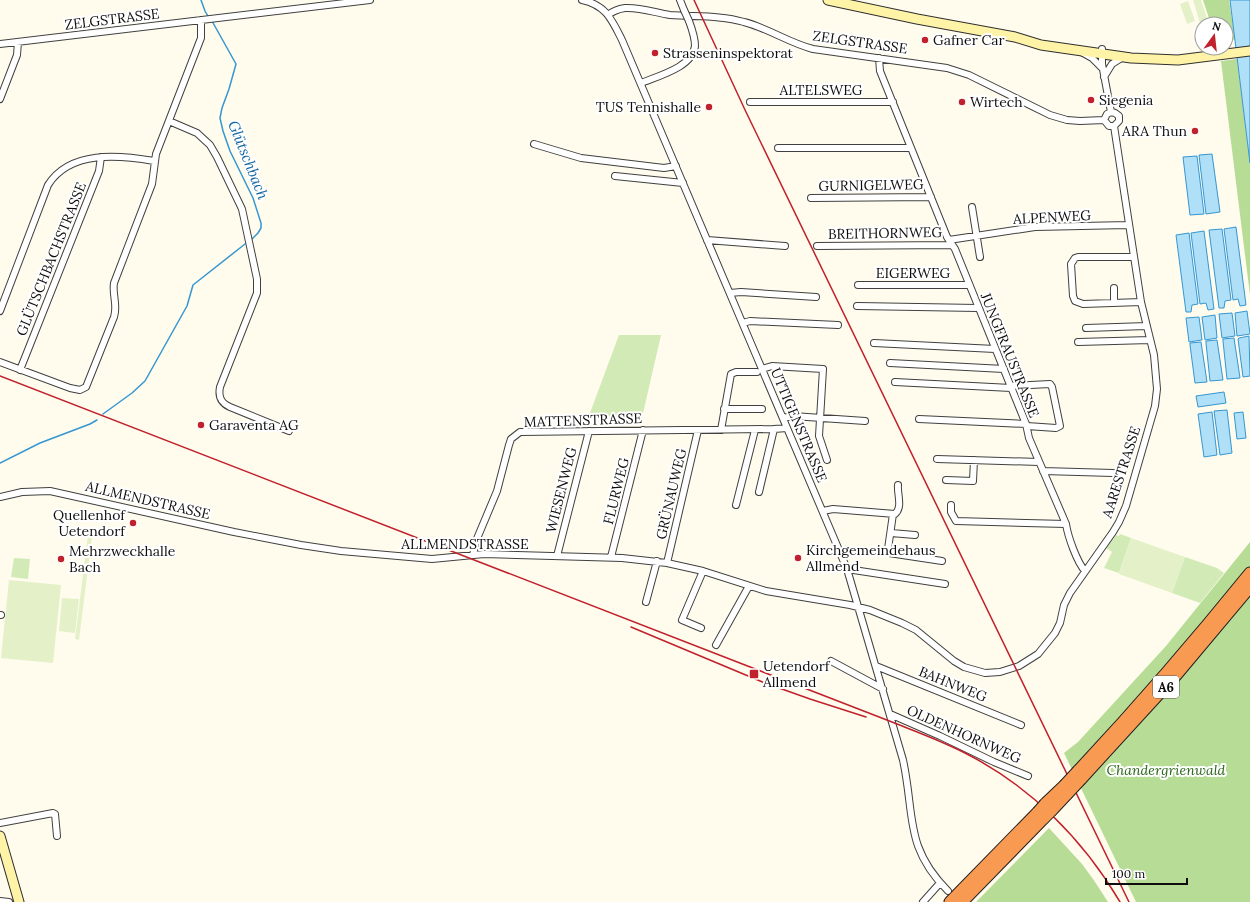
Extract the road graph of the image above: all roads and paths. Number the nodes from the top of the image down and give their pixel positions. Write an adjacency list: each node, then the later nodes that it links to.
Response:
1 (370, 0): 6 (street, ZELGSTRASSE)
2 (582, 0): 5 (street)
3 (680, 0): 18 (street, bridge)
4 (828, 0): 7 (main road)
5 (608, 15): 14 (street, ZELGSTRASSE); 18 (street)
6 (203, 20): 8 (street, ZELGSTRASSE); 23 (street)
7 (1015, 37): 10 (main road); 12 (main road)
8 (18, 42): 9 (street, ZELGSTRASSE); 19 (street)
9 (0, 44)
10 (1078, 51): 12 (main road); 16 (street)
11 (1250, 51): 15 (main road)
12 (1102, 52): 13 (main road); 15 (main road); 16 (street)
13 (1123, 57): 15 (main road); 17 (street)
14 (879, 58): 21 (street, JUNGFRAUSTRASSE); 24 (street, ZELGSTRASSE)
15 (1194, 58)
16 (1103, 69): 17 (street)
17 (1104, 77): 22 (street)
18 (641, 83): 31 (street, UTTIGENSTRASSE)
19 (0, 99)
20 (750, 102): 21 (street, ALTELSWEG)
21 (893, 102): 28 (street, JUNGFRAUSTRASSE)
22 (1111, 112): 24 (street); 25 (street)
23 (169, 120): 30 (street); 83 (street)
24 (1104, 120): 25 (street)
25 (1114, 126): 37 (street, AARESTRASSE)
26 (534, 144): 31 (street)
27 (778, 148): 28 (street)
28 (910, 148): 34 (street, JUNGFRAUSTRASSE)
29 (101, 157): 30 (street, GLÜTSCHBACHSTRASSE); 54 (street, GLÜTSCHBACHSTRASSE); 66 (street, GLÜTSCHBACHSTRASSE)
30 (154, 161): 66 (street)
31 (676, 166): 33 (street, UTTIGENSTRASSE)
32 (615, 176): 33 (street)
33 (683, 183): 39 (street, UTTIGENSTRASSE)
34 (931, 196): 35 (street, GURNIGELWEG); 40 (street, JUNGFRAUSTRASSE)
35 (811, 198)
36 (972, 207): 38 (street)
37 (1128, 225): 38 (street, ALPENWEG); 44 (street, AARESTRASSE)
38 (977, 236): 40 (street, ALPENWEG); 43 (street)
39 (707, 240): 41 (street); 48 (street, UTTIGENSTRASSE)
40 (950, 242): 42 (street, BREITHORNWEG); 46 (street, JUNGFRAUSTRASSE)
41 (785, 246)
42 (817, 246)
43 (980, 257)
44 (1133, 258): 50 (street, AARESTRASSE); 51 (street)
45 (858, 285): 46 (street, EIGERWEG)
46 (969, 285): 53 (street, JUNGFRAUSTRASSE)
47 (1114, 288): 51 (street)
48 (730, 293): 49 (street); 55 (street, UTTIGENSTRASSE)
49 (816, 296)
50 (1141, 302): 51 (street); 57 (street, AARESTRASSE)
51 (1114, 303)
52 (857, 306): 53 (street)
53 (978, 308): 62 (street, JUNGFRAUSTRASSE)
54 (0, 311)
55 (743, 323): 56 (street); 67 (street, UTTIGENSTRASSE)
56 (838, 325)
57 (1147, 326): 58 (street); 59 (street, AARESTRASSE)
58 (1086, 328)
59 (1150, 340): 60 (street); 110 (street, AARESTRASSE)
60 (1078, 342)
61 (874, 343): 62 (street)
62 (995, 349): 65 (street, JUNGFRAUSTRASSE)
63 (0, 362): 66 (street)
64 (890, 363): 65 (street)
65 (1004, 369): 69 (street, JUNGFRAUSTRASSE)
66 (20, 370)
67 (759, 370): 70 (street); 72 (street, UTTIGENSTRASSE); 73 (street)
68 (895, 382): 69 (street)
69 (1011, 387): 76 (street, JUNGFRAUSTRASSE); 76 (street)
70 (724, 409): 71 (street); 81 (street)
71 (762, 410)
72 (783, 418): 73 (street); 77 (street, UTTIGENSTRASSE)
73 (820, 418): 75 (street); 86 (street)
74 (919, 419): 76 (street)
75 (865, 421)
76 (1026, 425): 88 (street, JUNGFRAUSTRASSE)
77 (787, 428): 78 (street, MATTENSTRASSE); 97 (street, UTTIGENSTRASSE)
78 (774, 429): 82 (street, MATTENSTRASSE); 93 (street)
79 (643, 430): 80 (street, MATTENSTRASSE); 84 (street, MATTENSTRASSE); 104 (street, FLURWEG)
80 (698, 430): 81 (street, MATTENSTRASSE); 107 (street, GRÜNAUWEG)
81 (721, 430): 82 (street, MATTENSTRASSE)
82 (755, 430): 95 (street)
83 (289, 431)
84 (589, 431): 102 (street, MATTENSTRASSE); 103 (street, WIESENWEG)
85 (937, 459): 87 (street)
86 (827, 460)
87 (974, 460): 88 (street); 91 (street)
88 (1039, 462): 89 (street, JUNGFRAUSTRASSE)
89 (1043, 471): 90 (street); 99 (street, JUNGFRAUSTRASSE)
90 (1113, 473)
91 (946, 480)
92 (898, 485): 98 (street)
93 (759, 492)
94 (0, 497): 102 (street, ALLMENDSTRASSE)
95 (736, 505)
96 (951, 505): 99 (street)
97 (823, 511): 98 (street); 108 (street, UTTIGENSTRASSE)
98 (893, 514): 100 (street)
99 (1066, 524): 110 (street, JUNGFRAUSTRASSE)
100 (891, 533): 101 (street); 106 (street)
101 (915, 535)
102 (474, 555): 103 (street, ALLMENDSTRASSE)
103 (557, 556): 104 (street, ALLMENDSTRASSE)
104 (611, 557): 105 (street, ALLMENDSTRASSE)
105 (657, 561): 107 (street, ALLMENDSTRASSE); 115 (street)
106 (942, 561)
107 (667, 563): 109 (street, ALLMENDSTRASSE)
108 (847, 569): 112 (street); 116 (street, UTTIGENSTRASSE)
109 (703, 571): 113 (street, ALLMENDSTRASSE); 117 (street)
110 (1085, 572): 116 (street, AARESTRASSE)
111 (1250, 573): 124 (highway, A6)
112 (945, 584)
113 (749, 586): 116 (street, ALLMENDSTRASSE); 118 (street)
114 (1250, 587): 124 (highway, A6)
115 (646, 602)
116 (859, 607): 120 (street, UTTIGENSTRASSE)
117 (701, 628)
118 (716, 644)
119 (831, 661): 121 (street)
120 (876, 666): 121 (street, UTTIGENSTRASSE); 123 (street, BAHNWEG)
121 (883, 688): 122 (street, UTTIGENSTRASSE)
122 (890, 714): 125 (street, OLDENHORNWEG); 131 (street, UTTIGENSTRASSE)
123 (1021, 725)
124 (1080, 775): 126 (highway, A6, bridge)
125 (1028, 776)
126 (1045, 811): 132 (highway, A6); 137 (highway, A6)
127 (0, 823): 129 (street)
128 (0, 836): 130 (main road)
129 (57, 836)
130 (2, 847): 135 (main road)
131 (940, 883): 132 (street, UTTIGENSTRASSE); 136 (street)
132 (949, 897)
133 (0, 902): 134 (street)
134 (9, 902)
135 (19, 902)
136 (923, 902)
137 (962, 902)

